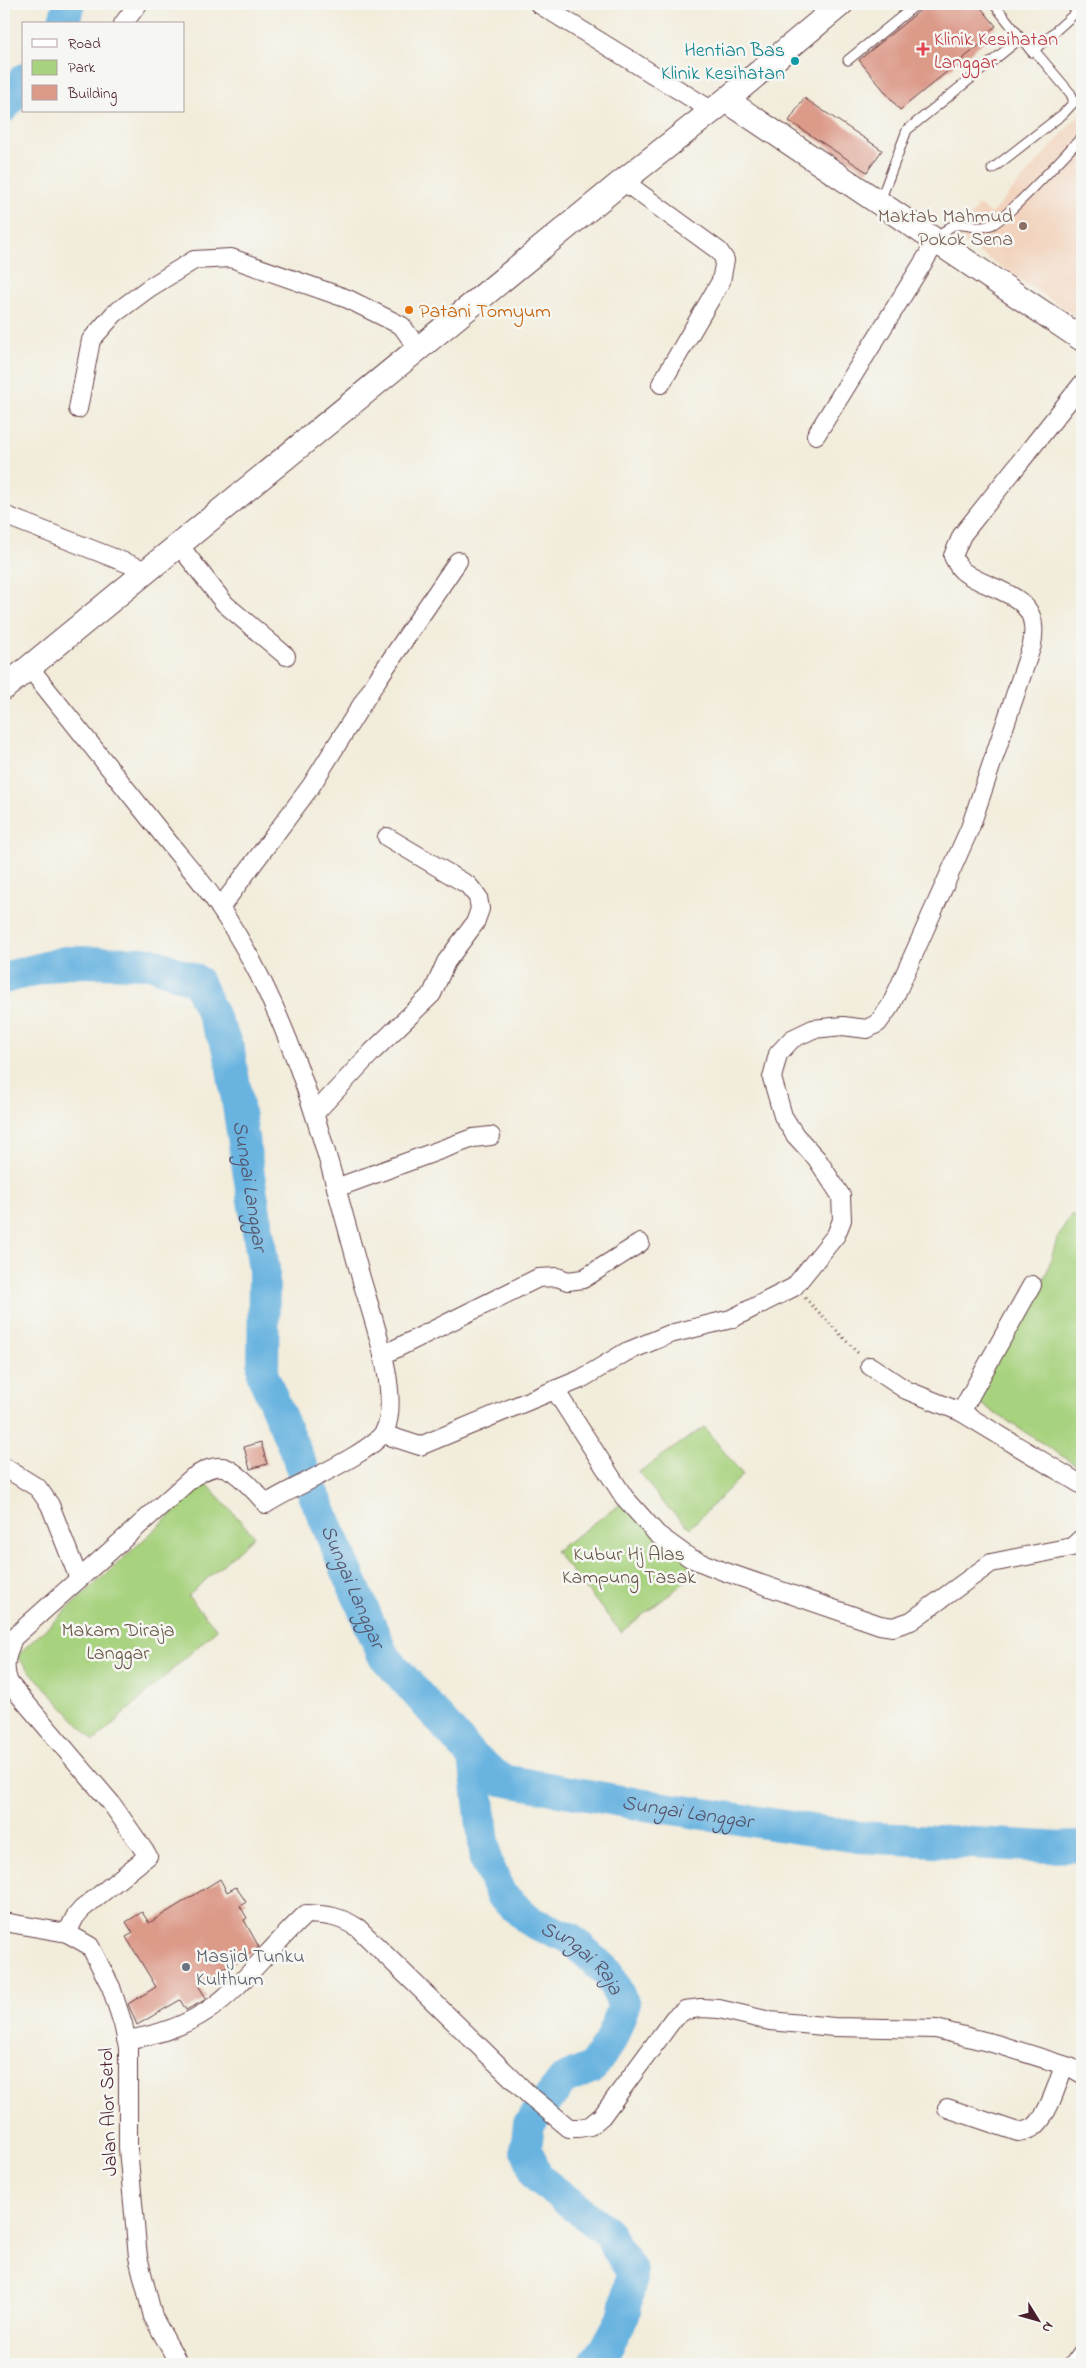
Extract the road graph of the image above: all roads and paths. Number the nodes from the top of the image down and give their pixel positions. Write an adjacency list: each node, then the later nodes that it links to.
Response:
1 (138, 4): 7 (street)
2 (539, 4): 11 (street)
3 (841, 4): 11 (main road)
4 (917, 4): 10 (lane)
5 (994, 4): 8 (lane)
6 (1082, 7): 9 (lane)
7 (124, 22)
8 (1022, 38): 9 (lane); 15 (lane)
9 (1034, 50): 13 (lane)
10 (848, 60)
11 (719, 105): 14 (main road); 15 (main road)
12 (1082, 136): 16 (lane)
13 (992, 169)
14 (623, 181): 18 (main road); 19 (street)
15 (879, 204): 16 (main road)
16 (936, 242): 17 (main road); 22 (street)
17 (1082, 339)
18 (418, 349): 21 (street); 24 (main road)
19 (661, 384)
20 (1082, 384): 37 (street)
21 (78, 409)
22 (816, 434)
23 (4, 515): 26 (street)
24 (179, 545): 26 (main road); 27 (street)
25 (458, 561): 31 (street)
26 (147, 571): 28 (main road)
27 (286, 656)
28 (29, 667): 29 (main road); 31 (street)
29 (4, 688)
30 (387, 837): 32 (street)
31 (220, 908): 32 (street)
32 (315, 1113): 34 (street)
33 (491, 1136): 34 (street)
34 (336, 1188): 38 (street)
35 (640, 1243): 38 (street)
36 (1032, 1285): 41 (street)
37 (794, 1287): 39 (path); 40 (street)
38 (383, 1355): 42 (street)
39 (870, 1366): 41 (street)
40 (555, 1390): 42 (street); 45 (street)
41 (961, 1412): 44 (street)
42 (383, 1434): 46 (street)
43 (6, 1472): 46 (street)
44 (1082, 1485)
45 (1079, 1546)
46 (79, 1579): 48 (street)
47 (4, 1922): 48 (street, Jalan Alor Setol)
48 (68, 1933): 49 (street, Jalan Alor Setol)
49 (126, 2040): 50 (street); 54 (street, Jalan Alor Setol)
50 (1064, 2066): 51 (street); 52 (street)
51 (1082, 2074)
52 (947, 2108)
53 (1082, 2353): 55 (street)
54 (179, 2364)
55 (1074, 2364)

